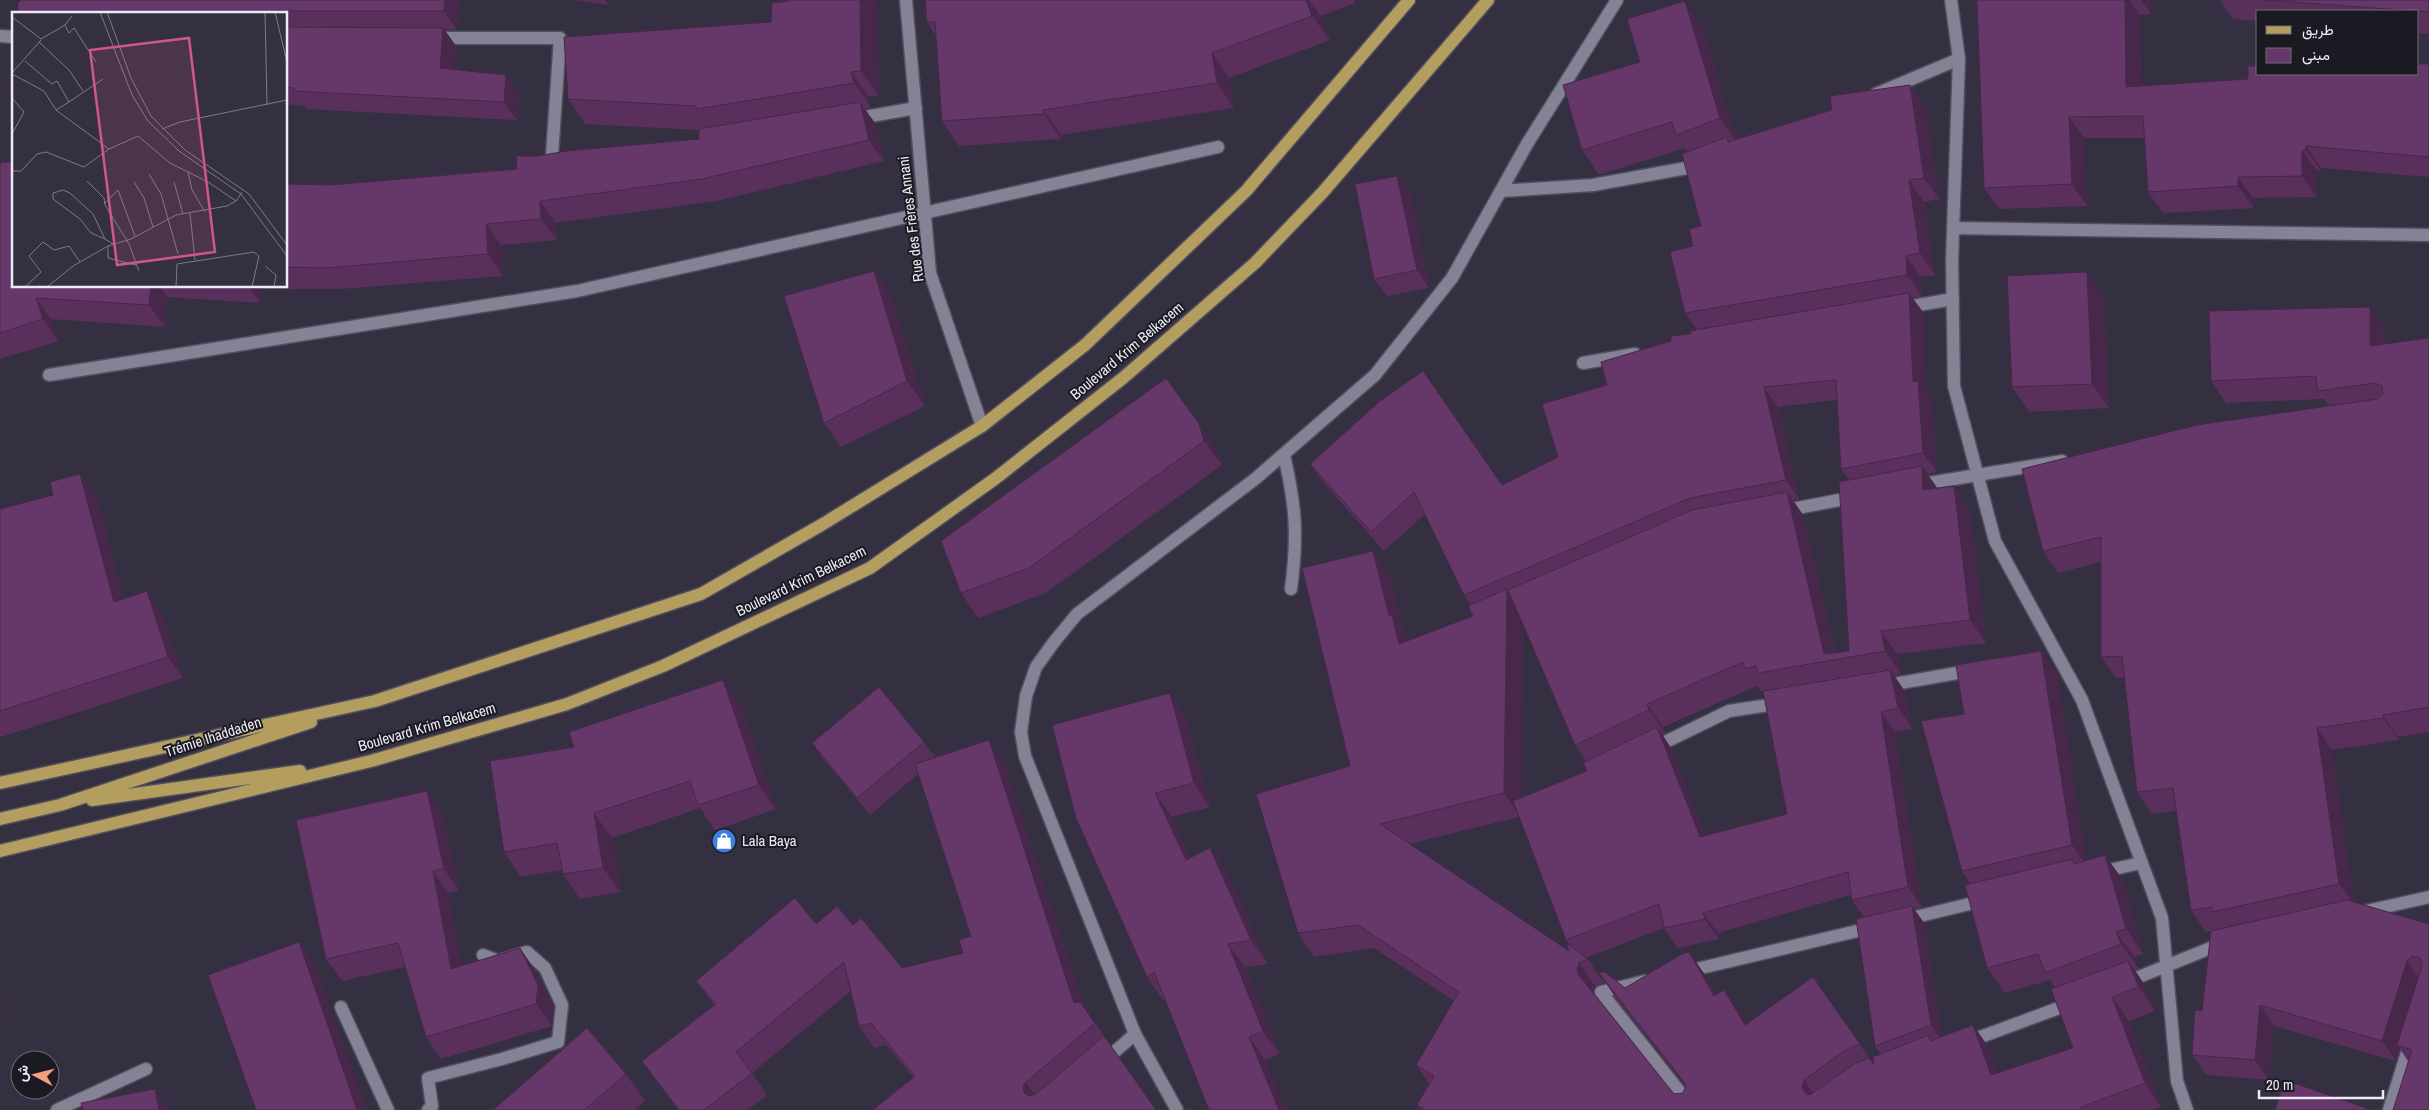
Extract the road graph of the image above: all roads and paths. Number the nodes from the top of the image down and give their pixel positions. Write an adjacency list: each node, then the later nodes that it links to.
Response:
1 (906, 0): 9 (street, Rue des Frères Annani)
2 (1409, 0): 23 (main road)
3 (1488, 0): 36 (main road, Boulevard Krim Belkacem)
4 (1617, 0): 14 (street)
5 (1951, 0): 7 (street)
6 (423, 38): 13 (street)
7 (1959, 60): 8 (street); 16 (street)
8 (1861, 100)
9 (916, 108): 10 (street); 15 (street, Rue des Frères Annani)
10 (837, 122)
11 (1218, 147): 15 (street)
12 (1717, 160): 14 (street)
13 (561, 169)
14 (1501, 192): 24 (street)
15 (923, 214): 22 (street); 23 (street, Rue des Frères Annani)
16 (1953, 228): 17 (street); 18 (street)
17 (2429, 235)
18 (1953, 298): 19 (street); 26 (street)
19 (1885, 310)
20 (1651, 351): 21 (street)
21 (1583, 363)
22 (49, 375)
23 (982, 426): 34 (main road)
24 (1284, 455): 30 (street); 53 (street)
25 (2075, 459): 26 (street)
26 (1977, 473): 27 (street); 41 (street)
27 (1899, 488)
28 (1870, 494): 29 (street)
29 (1774, 512)
30 (1291, 589)
31 (1990, 668): 32 (street)
32 (1874, 687)
33 (1797, 700): 35 (street)
34 (375, 701): 37 (main road); 38 (main road, Trémie Ihaddaden)
35 (1640, 754)
36 (371, 761): 38 (main road, Trémie Ihaddaden); 40 (main road, Boulevard Krim Belkacem)
37 (0, 783)
38 (60, 805): 39 (main road, Trémie Ihaddaden)
39 (0, 819)
40 (0, 851)
41 (2141, 863): 42 (street); 48 (street)
42 (2084, 876)
43 (1997, 897): 61 (street)
44 (2429, 897): 45 (street)
45 (2352, 914)
46 (2236, 941): 48 (street)
47 (483, 955): 59 (street)
48 (2167, 967): 49 (street); 62 (street)
49 (2112, 987)
50 (2085, 998): 54 (street)
51 (341, 1007): 58 (street)
52 (2415, 1029): 63 (street)
53 (1135, 1034): 56 (street); 60 (street)
54 (1957, 1046)
55 (146, 1069): 57 (street)
56 (1091, 1072)
57 (57, 1110)
58 (388, 1110)
59 (428, 1110)
60 (1177, 1110)
61 (1694, 1110)
62 (2187, 1110)
63 (2389, 1110)

